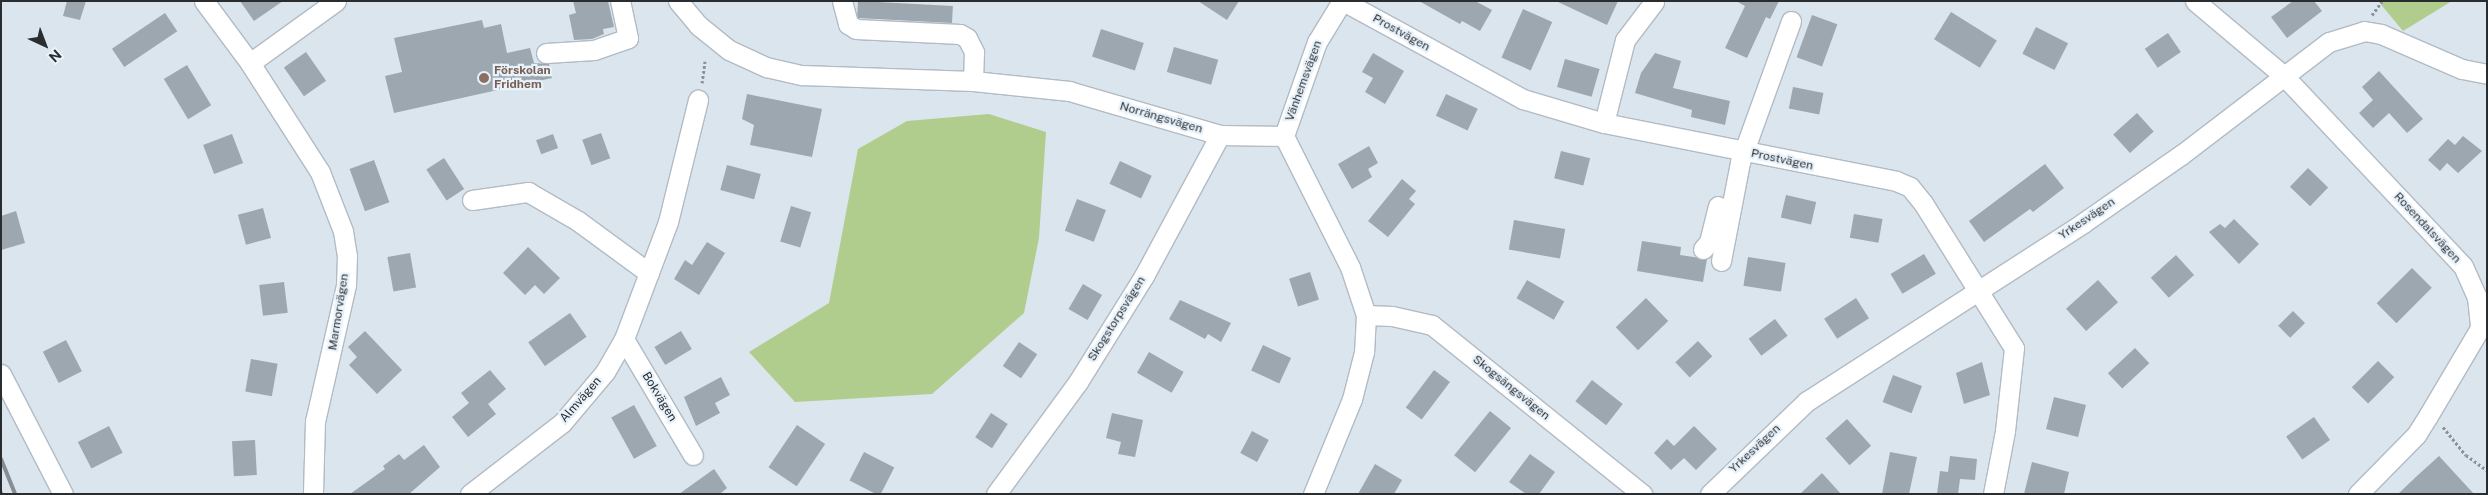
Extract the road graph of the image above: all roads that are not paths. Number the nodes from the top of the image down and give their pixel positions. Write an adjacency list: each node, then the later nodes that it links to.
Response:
1 (204, 1): 11 (street, Marmorvägen)
2 (336, 1): 11 (street)
3 (620, 1): 10 (street)
4 (678, 1): 14 (street, Norrängsvägen)
5 (842, 1): 14 (street)
6 (1343, 1): 16 (street, Prostvägen); 18 (street, Vänhemsvägen)
7 (2195, 1): 13 (street, Rosendalsvägen)
8 (1654, 2): 16 (street)
9 (1791, 20): 19 (street)
10 (546, 53)
11 (250, 63): 30 (street, Marmorvägen)
12 (2487, 74): 13 (street, Yrkesvägen)
13 (2283, 75): 24 (street, Yrkesvägen); 37 (street, Rosendalsvägen)
14 (973, 81): 17 (street, Norrängsvägen)
15 (698, 100): 23 (street, Almvägen)
16 (1604, 123): 19 (street, Prostvägen)
17 (1220, 134): 18 (street, Norrängsvägen); 32 (street, Skogstorpsvägen)
18 (1284, 136): 25 (street)
19 (1737, 150): 21 (street); 22 (street); 24 (street, Prostvägen)
20 (472, 200): 23 (street)
21 (1703, 249)
22 (1721, 261)
23 (649, 273): 26 (street, Almvägen)
24 (1978, 292): 35 (street, Yrkesvägen); 36 (street, Prostvägen)
25 (1366, 315): 33 (street); 34 (street, Skogsängsvägen)
26 (624, 339): 28 (street, Bokvägen); 31 (street, Almvägen)
27 (1, 374): 29 (street)
28 (693, 455)
29 (63, 494)
30 (313, 494)
31 (470, 494)
32 (996, 494)
33 (1312, 494)
34 (1642, 494)
35 (1710, 494)
36 (1993, 494)
37 (2358, 494)

